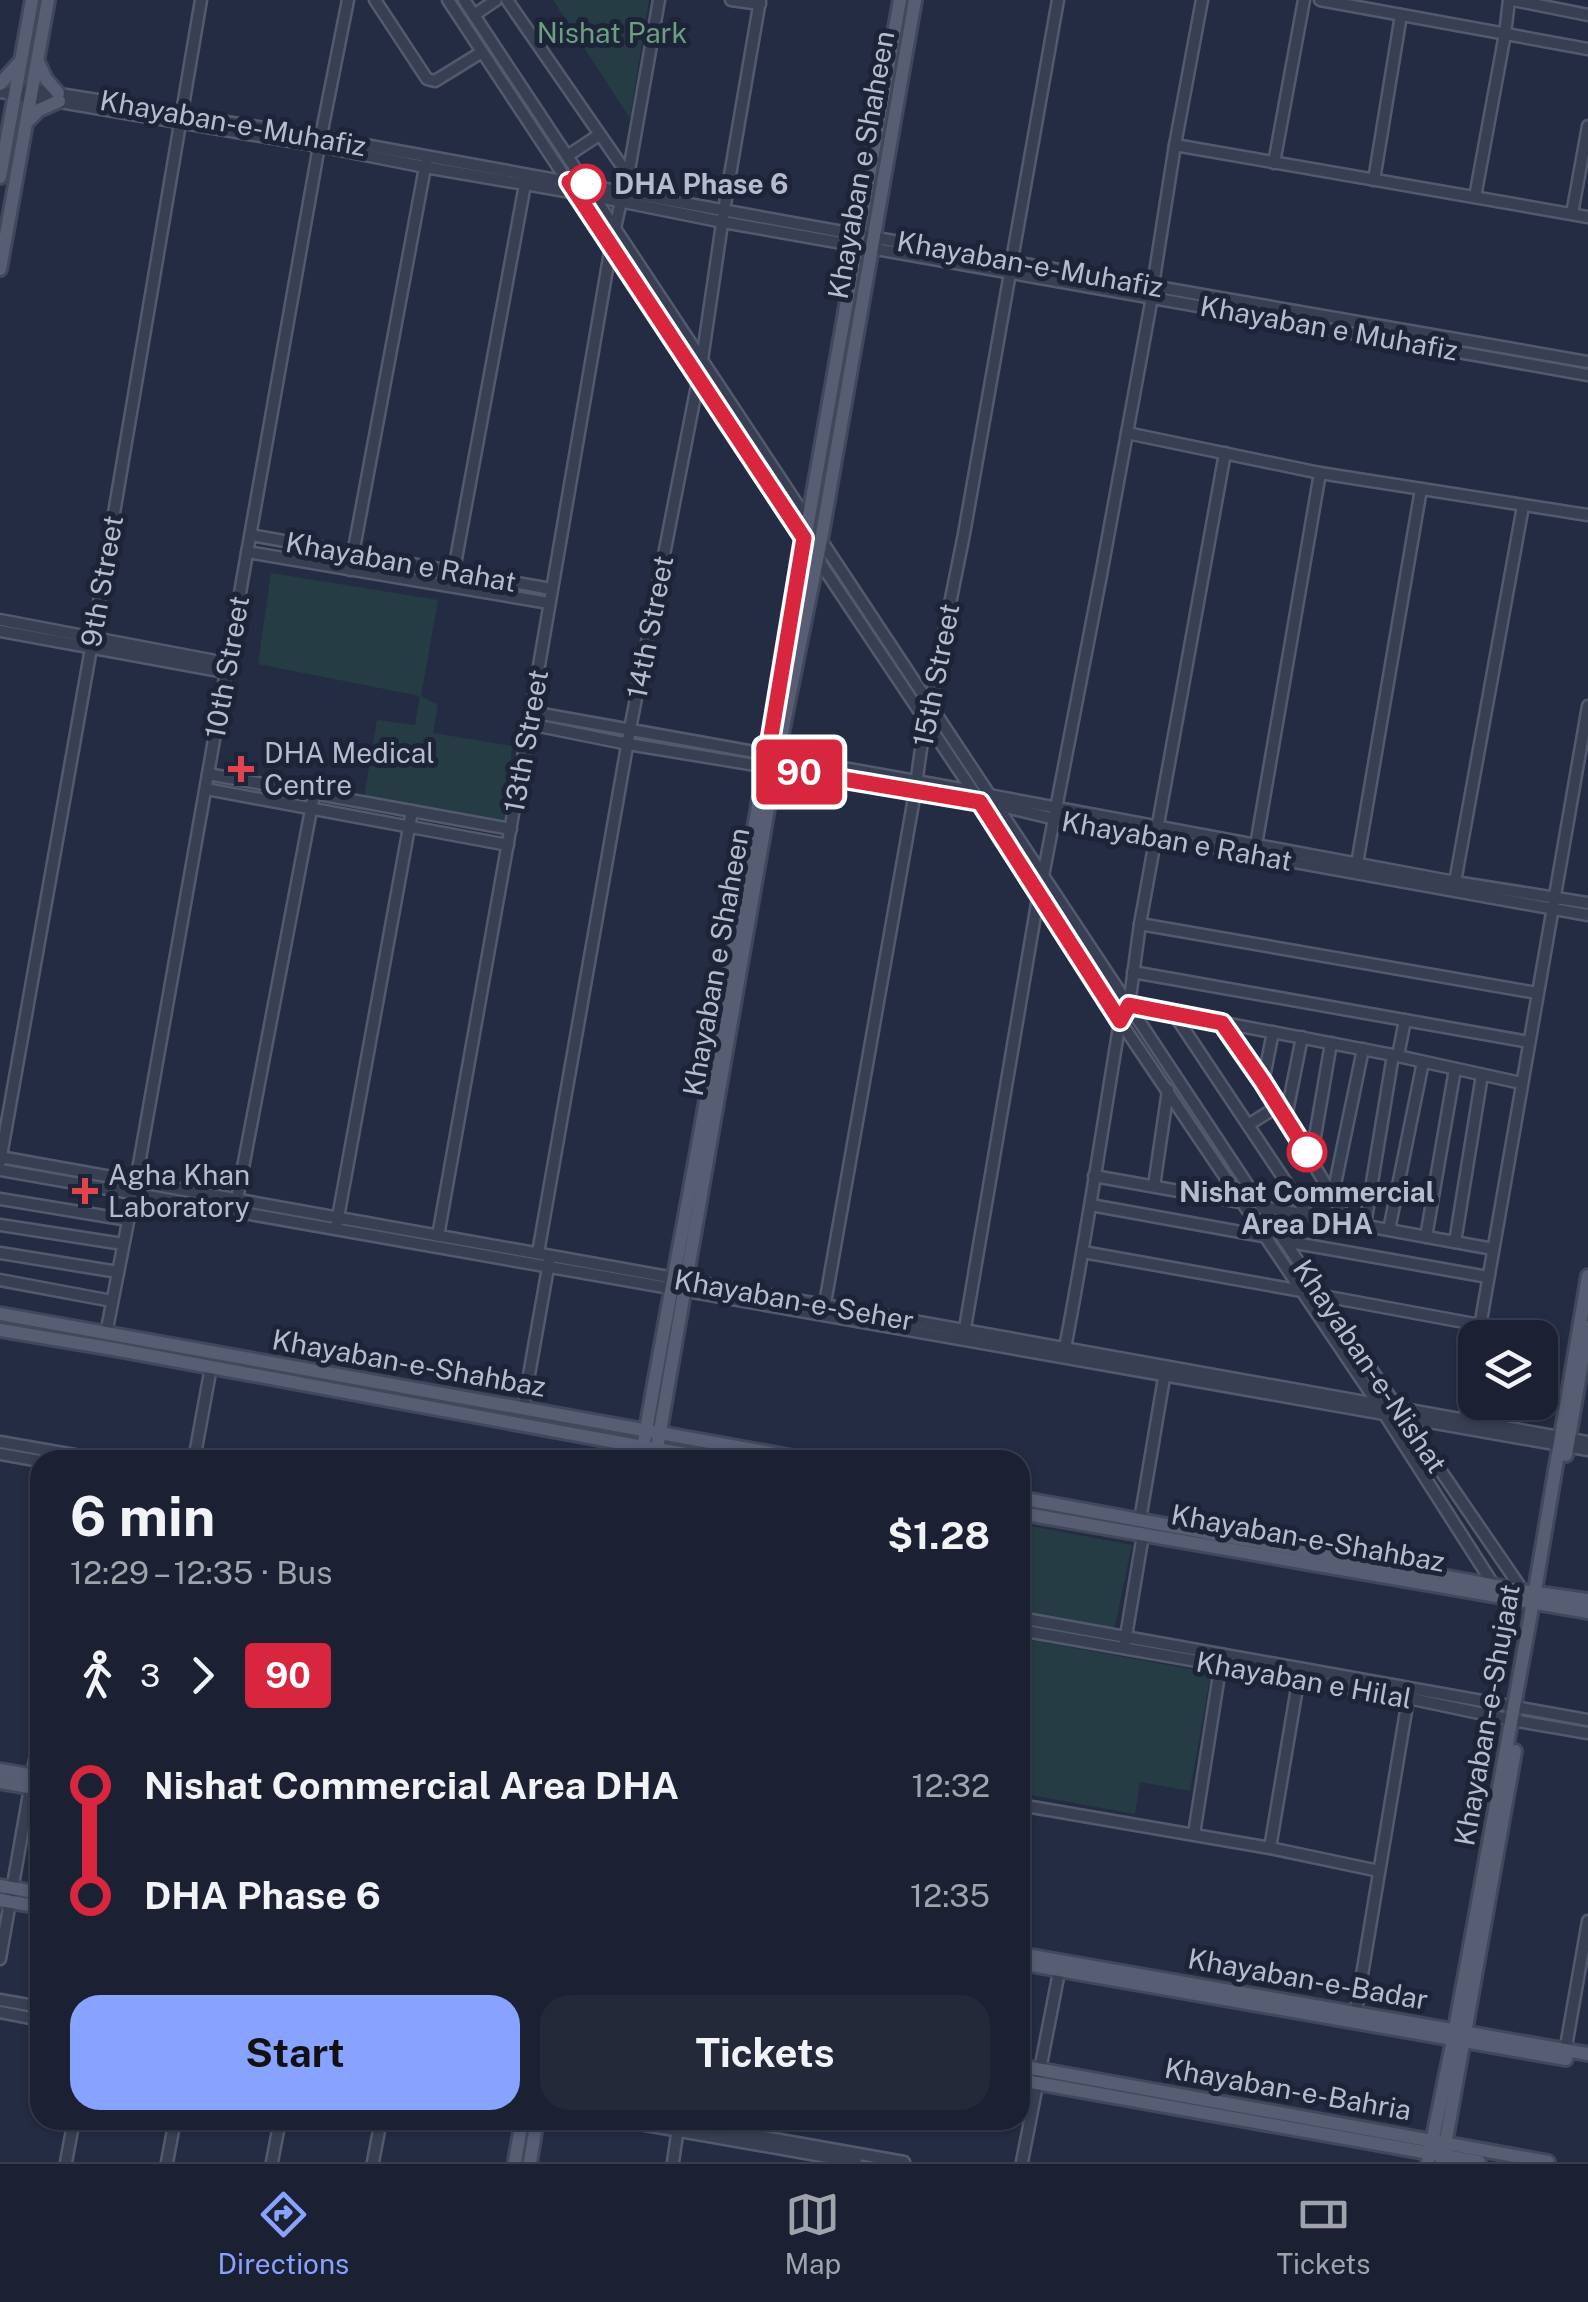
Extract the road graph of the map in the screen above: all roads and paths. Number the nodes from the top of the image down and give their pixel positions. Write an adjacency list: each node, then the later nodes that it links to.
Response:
1 (32, 0): 31 (main road)
2 (48, 0): 30 (main road)
3 (201, 0): 34 (street, 9th Street)
4 (348, 0): 38 (street, 10th Street)
5 (375, 0): 29 (street)
6 (448, 0): 29 (street)
7 (464, 0): 24 (street)
8 (496, 0): 24 (street)
9 (507, 0): 37 (street)
10 (659, 0): 43 (street)
11 (731, 0): 20 (street)
12 (900, 0): 57 (main road, Khayaban e Shaheen)
13 (915, 0): 58 (main road, Khayaban e Shaheen)
14 (1058, 0): 60 (street, 15th Street)
15 (1202, 0): 39 (street)
16 (1304, 0): 42 (street)
17 (1320, 0): 22 (street)
18 (1511, 0): 21 (street); 27 (street)
19 (1574, 0): 23 (street)
20 (760, 2): 54 (street, 14th Street)
21 (1542, 4): 23 (street)
22 (1376, 5): 25 (street)
23 (1572, 13): 26 (street)
24 (474, 15): 40 (street)
25 (1401, 15): 27 (street); 46 (street)
26 (1588, 15)
27 (1505, 34): 28 (street); 52 (street)
28 (1588, 49)
29 (482, 52): 47 (street)
30 (37, 60): 32 (main road); 33 (main road)
31 (5, 90): 32 (street, Khayaban-e-Muhafiz); 44 (main road)
32 (31, 93): 33 (street, Khayaban-e-Muhafiz); 35 (main road)
33 (58, 97): 34 (street, Khayaban-e-Muhafiz); 35 (main road)
34 (181, 118): 38 (street, Khayaban-e-Muhafiz); 88 (street, 9th Street)
35 (26, 123): 61 (main road)
36 (1588, 126): 53 (street)
37 (599, 135): 40 (street); 43 (street)
38 (320, 142): 41 (street, Khayaban-e-Muhafiz); 75 (street, 10th Street)
39 (1175, 145): 42 (street); 62 (street)
40 (567, 156): 48 (street)
41 (426, 162): 45 (street, Khayaban-e-Muhafiz); 79 (street)
42 (1274, 162): 46 (street)
43 (628, 175): 51 (street)
44 (0, 177)
45 (526, 180): 47 (street, Khayaban-e-Muhafiz); 49 (street, Khayaban-e-Muhafiz); 82 (street)
46 (1374, 180): 52 (street)
47 (569, 182): 48 (street, Khayaban-e-Muhafiz); 49 (street)
48 (586, 184): 50 (street); 51 (street, Khayaban-e-Muhafiz)
49 (576, 194): 50 (street, Khayaban-e-Muhafiz); 59 (street)
50 (594, 196): 51 (street, Khayaban-e-Muhafiz); 56 (street)
51 (623, 197): 54 (street, Khayaban-e-Muhafiz); 56 (street, 13th Street)
52 (1475, 197): 53 (street)
53 (1572, 214): 55 (street)
54 (723, 216): 57 (street, Khayaban-e-Muhafiz); 64 (street, 14th Street)
55 (1588, 217)
56 (615, 229): 59 (street, 13th Street); 64 (street)
57 (857, 240): 58 (street, Khayaban-e-Muhafiz); 74 (main road, Khayaban e Shaheen)
58 (872, 242): 60 (street, Khayaban-e-Muhafiz); 77 (main road, Khayaban e Shaheen)
59 (611, 246): 67 (street); 84 (street, 13th Street)
60 (1011, 266): 62 (street, Khayaban-e-Muhafiz); 90 (street, 15th Street)
61 (0, 269)
62 (1152, 291): 63 (street, Khayaban-e-Muhafiz); 68 (street)
63 (1228, 304): 65 (street, Khayaban-e-Muhafiz); 66 (street, Khayaban e Muhafiz)
64 (702, 360): 67 (street, 14th Street); 74 (street)
65 (1588, 362)
66 (1588, 375)
67 (698, 378): 76 (street); 94 (street, 14th Street)
68 (1127, 433): 69 (street); 106 (street)
69 (1225, 453): 70 (street); 109 (street)
70 (1320, 473): 71 (street); 111 (street)
71 (1421, 489): 72 (street); 112 (street)
72 (1523, 506): 73 (street); 114 (street)
73 (1588, 516)
74 (807, 519): 76 (main road, Khayaban e Shaheen)
75 (250, 535): 78 (street, 10th Street); 79 (street, Khayaban e Rahat)
76 (804, 538): 96 (main road, Khayaban e Shaheen)
77 (822, 540): 80 (main road, Khayaban e Shaheen); 90 (street, Khayaban-e-Nishat)
78 (247, 552): 81 (street); 89 (street, 10th Street)
79 (353, 554): 81 (street); 82 (street, Khayaban e Rahat)
80 (816, 558): 93 (street, Khayaban-e-Nishat); 96 (main road, Khayaban e Shaheen)
81 (350, 570): 83 (street)
82 (453, 572): 83 (street); 84 (street, Khayaban e Rahat)
83 (451, 586): 85 (street)
84 (551, 590): 85 (street, 13th Street)
85 (549, 603): 92 (street, 13th Street)
86 (0, 620): 88 (street)
87 (0, 631): 88 (street)
88 (92, 642): 89 (street); 142 (street, 9th Street)
89 (226, 668): 97 (street, 10th Street)
90 (930, 704): 93 (street, 15th Street); 102 (street, Khayaban-e-Nishat)
91 (1588, 706): 117 (street)
92 (530, 718): 94 (street); 95 (street); 108 (street, 13th Street)
93 (925, 722): 98 (street, 15th Street); 100 (street, Khayaban-e-Nishat)
94 (630, 729): 95 (street, 14th Street); 96 (street)
95 (628, 744): 96 (street); 171 (street, 14th Street)
96 (771, 762): 98 (street, Khayaban e Rahat); 176 (main road, Khayaban e Shaheen)
97 (208, 774): 99 (street, 10th Street); 101 (street)
98 (916, 786): 100 (street, Khayaban e Rahat); 103 (street, Khayaban e Rahat); 180 (street, 15th Street)
99 (206, 789): 104 (street); 146 (street, 10th Street)
100 (972, 790): 102 (street, Khayaban e Rahat); 103 (street, Khayaban-e-Nishat)
101 (314, 794): 104 (street); 105 (street)
102 (993, 800): 103 (street, Khayaban e Rahat); 106 (street, Khayaban e Rahat); 113 (street, Khayaban-e-Nishat)
103 (980, 802): 115 (street, Khayaban-e-Nishat)
104 (312, 810): 107 (street); 151 (street)
105 (412, 811): 107 (street); 108 (street)
106 (1056, 814): 109 (street, Khayaban e Rahat); 113 (street)
107 (409, 827): 110 (street); 158 (street)
108 (510, 830): 110 (street, 13th Street)
109 (1157, 832): 111 (street, Khayaban e Rahat); 117 (street, Khayaban e Rahat); 119 (street)
110 (508, 845): 162 (street, 13th Street)
111 (1256, 845): 112 (street, Khayaban e Rahat)
112 (1357, 864): 114 (street, Khayaban e Rahat)
113 (1043, 875): 115 (street); 122 (street, Khayaban-e-Nishat)
114 (1455, 882): 117 (street, Khayaban e Rahat)
115 (1039, 895): 125 (street, Khayaban-e-Nishat); 187 (street)
116 (1588, 903): 117 (street, Khayaban e Rahat)
117 (1553, 904): 118 (street, Khayaban e Rahat); 121 (street)
118 (1588, 915)
119 (1140, 924): 120 (street); 121 (street)
120 (1134, 972): 122 (street); 124 (street)
121 (1537, 993): 129 (street)
122 (1129, 1005): 123 (street); 125 (street); 154 (street, Khayaban-e-Nishat)
123 (1174, 1014): 126 (street); 141 (street)
124 (1405, 1020): 129 (street); 132 (street)
125 (1120, 1021): 138 (street, Khayaban-e-Nishat); 145 (street)
126 (1222, 1023): 127 (street); 136 (street)
127 (1273, 1032): 128 (street); 136 (street)
128 (1302, 1037): 130 (street); 140 (street)
129 (1529, 1042): 137 (street)
130 (1332, 1044): 131 (street); 143 (street)
131 (1363, 1049): 132 (street); 149 (street)
132 (1396, 1056): 133 (street); 159 (street)
133 (1422, 1062): 134 (street); 161 (street)
134 (1455, 1069): 135 (street); 164 (street)
135 (1482, 1075): 137 (street); 166 (street)
136 (1263, 1082): 139 (street)
137 (1521, 1082): 168 (street)
138 (1168, 1090): 147 (street); 152 (street, Khayaban-e-Nishat)
139 (1278, 1106): 140 (street); 141 (street)
140 (1286, 1118): 143 (street)
141 (1248, 1125): 155 (street)
142 (0, 1158): 146 (street, Khayaban-e-Seher)
143 (1312, 1160): 149 (street)
144 (0, 1170): 148 (street, Khayaban-e-Seher)
145 (1094, 1176): 147 (street); 153 (street)
146 (136, 1181): 148 (street, 10th Street); 151 (street, Khayaban-e-Seher)
147 (1154, 1186): 152 (street)
148 (133, 1194): 156 (street, 10th Street); 158 (street, Khayaban-e-Seher)
149 (1333, 1195): 157 (street)
150 (0, 1199): 156 (street)
151 (237, 1200): 158 (street, Khayaban-e-Seher)
152 (1242, 1203): 154 (street); 163 (street, Khayaban-e-Nishat)
153 (1092, 1205): 163 (street); 169 (street)
154 (1262, 1207): 155 (street); 165 (street, Khayaban-e-Nishat)
155 (1308, 1215): 157 (street)
156 (128, 1220): 167 (street, 10th Street)
157 (1348, 1222): 159 (street)
158 (337, 1223): 162 (street, Khayaban-e-Seher); 171 (street, Khayaban-e-Seher)
159 (1365, 1225): 161 (street)
160 (0, 1226): 167 (street)
161 (1389, 1230): 164 (street)
162 (438, 1236): 171 (street, Khayaban-e-Seher)
163 (1264, 1236): 165 (street); 177 (street, Khayaban-e-Nishat)
164 (1426, 1237): 166 (street)
165 (1285, 1242): 174 (street); 178 (street, Khayaban-e-Nishat)
166 (1454, 1242): 168 (street)
167 (123, 1244): 172 (street, 10th Street)
168 (1492, 1249): 174 (street)
169 (1084, 1252): 177 (street); 188 (street)
170 (0, 1253): 172 (street)
171 (546, 1259): 176 (street, Khayaban-e-Seher); 191 (street, 14th Street)
172 (118, 1272): 179 (street, 10th Street)
173 (1588, 1276): 198 (main road)
174 (1488, 1277): 182 (street)
175 (0, 1280): 179 (street)
176 (679, 1284): 180 (street, Khayaban-e-Seher); 196 (main road, Khayaban e Shaheen)
177 (1300, 1291): 178 (street); 192 (street, Khayaban-e-Nishat)
178 (1321, 1296): 184 (street); 193 (street, Khayaban-e-Nishat)
179 (112, 1301): 186 (street, 10th Street)
180 (824, 1310): 187 (street, Khayaban-e-Seher)
181 (0, 1314): 186 (main road, Khayaban-e-Shahbaz)
182 (1480, 1320)
183 (1588, 1326): 198 (main road)
184 (1458, 1327)
185 (0, 1330): 189 (main road, Khayaban-e-Shahbaz)
186 (106, 1334): 191 (main road, Khayaban-e-Shahbaz)
187 (964, 1335): 188 (street, Khayaban-e-Seher); 190 (street, Khayaban-e-Seher)
188 (1066, 1348): 190 (street, Khayaban-e-Seher)
189 (211, 1367): 201 (street); 202 (main road, Khayaban-e-Shahbaz)
190 (1166, 1371): 192 (street, Khayaban-e-Seher); 209 (street)
191 (523, 1409): 196 (main road, Khayaban-e-Shahbaz)
192 (1380, 1409): 193 (street, Khayaban-e-Seher); 211 (street, Khayaban-e-Nishat)
193 (1402, 1413): 194 (street, Khayaban-e-Seher); 198 (street, Khayaban-e-Seher); 212 (street, Khayaban-e-Nishat)
194 (1458, 1419)
195 (1464, 1420): 198 (street, Khayaban-e-Seher)
196 (653, 1432): 203 (main road, Khayaban e Shaheen); 204 (main road, Khayaban-e-Shahbaz)
197 (0, 1442): 200 (street)
198 (1563, 1442): 199 (street, Khayaban-e-Seher); 212 (main road, Khayaban-e-Shujaat)
199 (1588, 1446)
200 (42, 1450)
201 (196, 1450)
202 (629, 1450)
203 (650, 1450)
204 (753, 1450)
205 (0, 1454): 206 (street)
206 (30, 1459)
207 (1030, 1500): 209 (main road, Khayaban-e-Shahbaz)
208 (1030, 1515): 210 (main road, Khayaban-e-Shahbaz)
209 (1140, 1520): 211 (main road, Khayaban-e-Shahbaz)
210 (1144, 1535): 212 (main road, Khayaban-e-Shahbaz); 217 (street)
211 (1494, 1584): 212 (main road, Khayaban-e-Shahbaz)
212 (1535, 1596): 213 (main road, Khayaban-e-Shahbaz); 214 (main road, Khayaban-e-Shahbaz); 221 (main road, Khayaban-e-Shujaat)
213 (1588, 1600)
214 (1588, 1612)
215 (1030, 1620): 217 (street)
216 (1030, 1631): 217 (street, Khayaban e Hilal)
217 (1126, 1642): 218 (street, Khayaban e Hilal)
218 (1222, 1660): 219 (street, Khayaban e Hilal); 230 (street)
219 (1299, 1674): 220 (street, Khayaban e Hilal); 231 (street)
220 (1409, 1693): 221 (street, Khayaban e Hilal); 232 (street)
221 (1517, 1715): 222 (street); 223 (street, Khayaban e Hilal); 245 (main road, Khayaban-e-Shujaat)
222 (1588, 1720)
223 (1588, 1732)
224 (0, 1770): 225 (main road)
225 (30, 1780)
226 (0, 1782): 227 (main road)
227 (30, 1782)
228 (30, 1804): 233 (street)
229 (1030, 1806): 230 (street)
230 (1194, 1834): 231 (street)
231 (1270, 1848): 232 (street)
232 (1379, 1872): 244 (street)
233 (5, 1894): 234 (main road); 237 (street)
234 (30, 1903)
235 (1588, 1920): 246 (street)
236 (1030, 1957): 239 (main road, Khayaban-e-Badar)
237 (0, 1959)
238 (1030, 1964): 239 (main road, Khayaban-e-Badar)
239 (1061, 1966): 244 (main road, Khayaban-e-Badar); 250 (street)
240 (0, 2000): 241 (street)
241 (30, 2005)
242 (0, 2012): 243 (street)
243 (30, 2018)
244 (1354, 2018): 245 (main road, Khayaban-e-Badar)
245 (1459, 2036): 246 (main road, Khayaban-e-Badar); 262 (main road, Khayaban-e-Shujaat)
246 (1565, 2054): 247 (main road, Khayaban-e-Badar); 248 (main road, Khayaban-e-Badar)
247 (1588, 2054)
248 (1588, 2063)
249 (1030, 2072): 250 (main road, Khayaban-e-Bahria)
250 (1038, 2076): 251 (main road, Khayaban-e-Bahria); 252 (street); 262 (main road, Khayaban-e-Bahria)
251 (1030, 2078)
252 (1030, 2119)
253 (72, 2130): 264 (street)
254 (173, 2130): 265 (street)
255 (278, 2130): 266 (street)
256 (380, 2130): 267 (street)
257 (520, 2130): 268 (main road)
258 (535, 2130): 269 (main road)
259 (675, 2130): 270 (street)
260 (703, 2130): 263 (street)
261 (1028, 2130): 273 (street)
262 (1437, 2153): 274 (main road, Khayaban-e-Bahria); 275 (main road, Khayaban-e-Bahria)
263 (818, 2155): 271 (street); 272 (street)
264 (66, 2162)
265 (166, 2162)
266 (272, 2162)
267 (374, 2162)
268 (515, 2162)
269 (530, 2162)
270 (672, 2162)
271 (856, 2162)
272 (904, 2162)
273 (1022, 2162)
274 (1479, 2162)
275 (1548, 2162)

